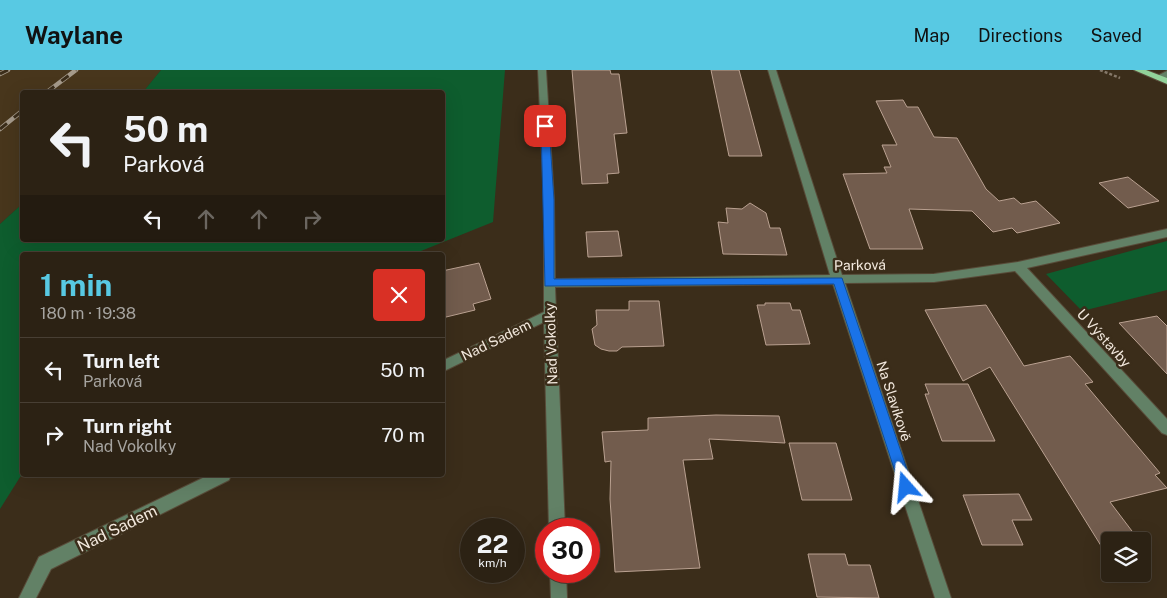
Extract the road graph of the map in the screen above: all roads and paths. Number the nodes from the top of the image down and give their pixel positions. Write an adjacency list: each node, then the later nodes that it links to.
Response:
1 (542, 70): 8 (street, Nad Vokolky)
2 (772, 70): 7 (street, Na Slavíkově)
3 (1138, 70): 4 (main road)
4 (1165, 78)
5 (1167, 233): 6 (street, Parková)
6 (1018, 266): 7 (street, Parková); 11 (street, U Výstavby)
7 (838, 280): 8 (street, Parková); 17 (street, Na Slavíkově)
8 (549, 283): 9 (street, Nad Vokolky)
9 (550, 314): 10 (street, Nad Sadem); 13 (street, Nad Vokolky)
10 (445, 366)
11 (1167, 429)
12 (220, 477): 15 (street, Nad Sadem)
13 (557, 518)
14 (558, 583): 16 (street)
15 (28, 598)
16 (559, 598)
17 (943, 598)

